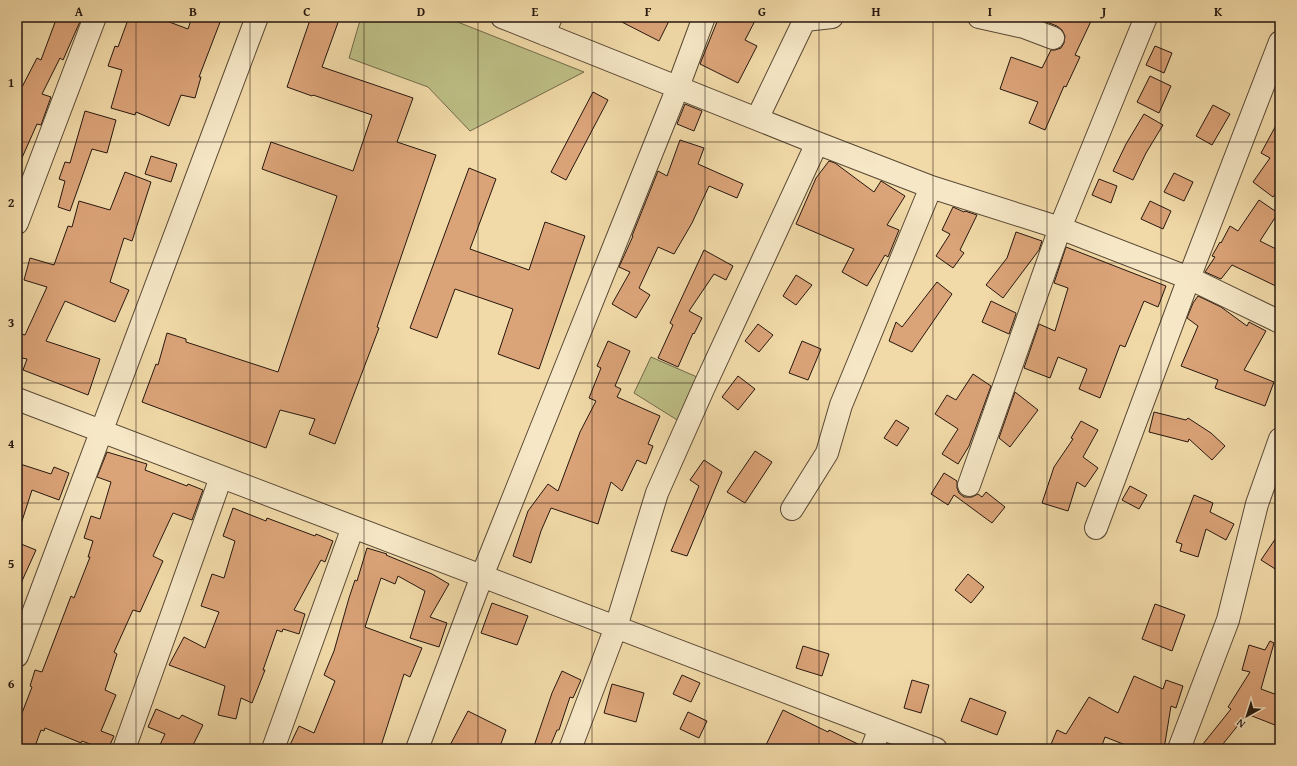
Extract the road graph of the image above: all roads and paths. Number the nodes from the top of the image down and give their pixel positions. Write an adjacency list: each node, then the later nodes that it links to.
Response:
1 (95, 17): 16 (street)
2 (257, 17): 21 (street)
3 (502, 17): 9 (street)
4 (704, 17): 12 (street)
5 (832, 17): 8 (street)
6 (979, 17): 10 (street)
7 (1146, 17): 17 (street)
8 (806, 18): 13 (street)
9 (547, 25): 12 (street)
10 (1053, 38)
11 (1280, 42): 18 (street)
12 (678, 87): 13 (street); 28 (street)
13 (757, 119): 14 (street)
14 (817, 143): 15 (street); 29 (street)
15 (931, 187): 17 (street); 25 (street)
16 (17, 223)
17 (1060, 228): 18 (street); 24 (street)
18 (1188, 278): 19 (street); 27 (street)
19 (1280, 322)
20 (17, 400): 21 (street)
21 (101, 432): 23 (street); 30 (street)
22 (1280, 439): 38 (street)
23 (221, 477): 26 (street); 32 (street)
24 (969, 485)
25 (792, 510)
26 (353, 527): 28 (street); 33 (street)
27 (1096, 528)
28 (482, 576): 29 (street); 34 (street)
29 (616, 627): 31 (street); 35 (street)
30 (17, 656)
31 (880, 728): 36 (street); 37 (street)
32 (124, 749)
33 (273, 749)
34 (417, 749)
35 (570, 749)
36 (872, 749)
37 (936, 749)
38 (1179, 749)

